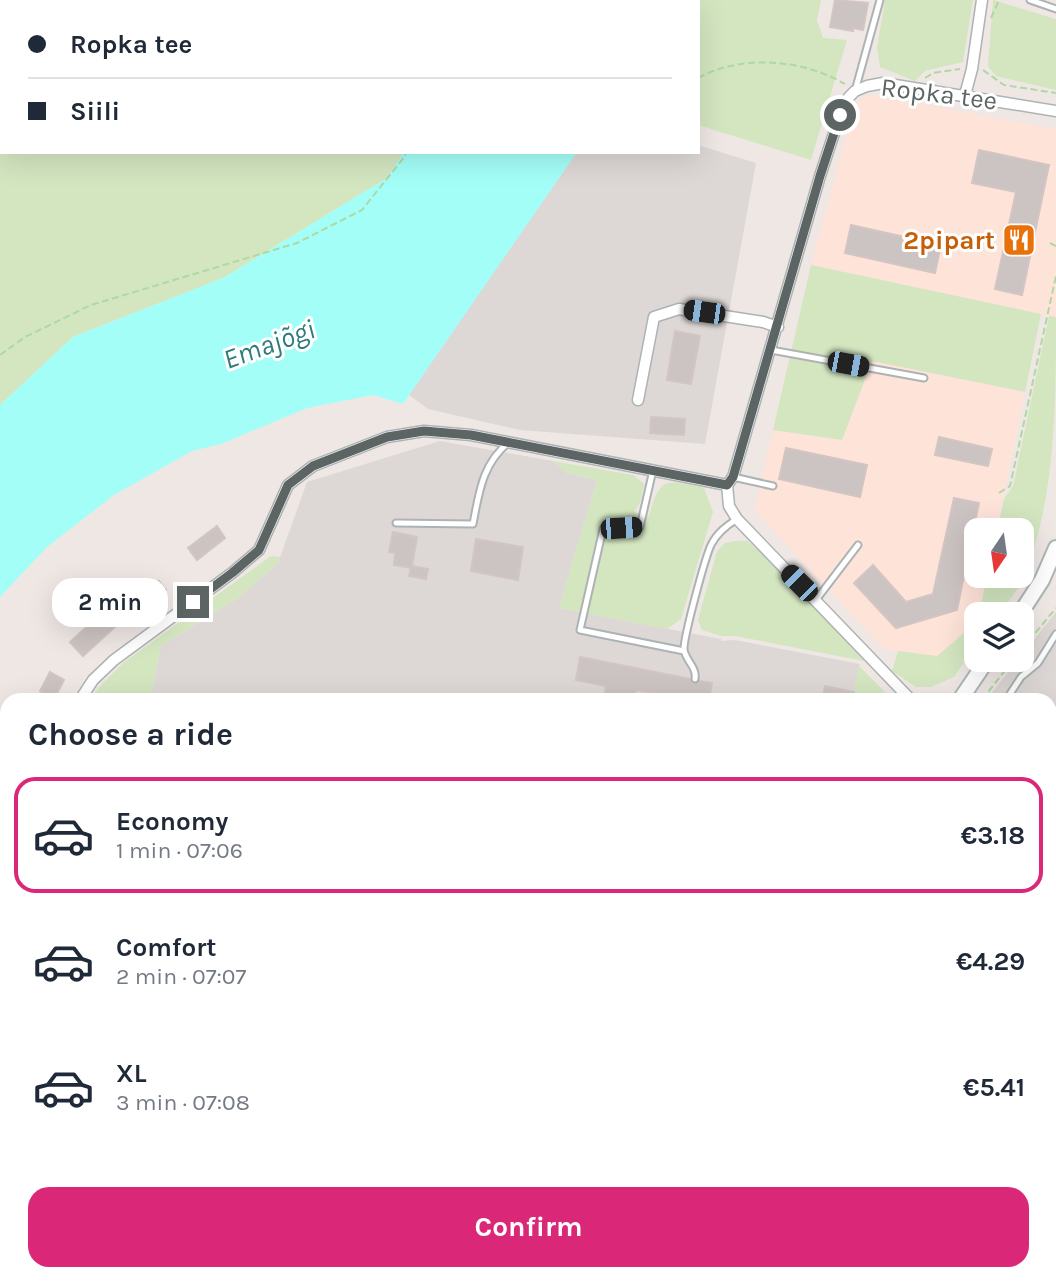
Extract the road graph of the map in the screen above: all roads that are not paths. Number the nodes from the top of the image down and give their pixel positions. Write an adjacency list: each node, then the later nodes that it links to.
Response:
1 (880, 0): 5 (lane)
2 (982, 0): 6 (street)
3 (1030, 0): 4 (lane)
4 (1056, 9)
5 (855, 91): 6 (street, Ropka tee); 8 (street, Ropka tee)
6 (965, 95): 7 (street, Ropka tee)
7 (1056, 111)
8 (778, 327): 9 (street, Ropka tee); 11 (street)
9 (771, 350): 10 (lane); 14 (street, Ropka tee)
10 (924, 378)
11 (638, 400)
12 (509, 442): 13 (street); 17 (lane); 26 (street)
13 (653, 470): 14 (street); 23 (lane)
14 (730, 481): 15 (lane); 16 (street)
15 (773, 486)
16 (737, 519): 20 (street); 23 (lane)
17 (396, 523)
18 (858, 545): 20 (lane)
19 (1056, 548): 21 (main road)
20 (816, 600): 27 (street)
21 (1028, 602)
22 (1056, 634): 29 (lane)
23 (684, 651): 25 (lane)
24 (979, 672): 28 (main road)
25 (695, 680)
26 (85, 693)
27 (904, 693)
28 (965, 693)
29 (1011, 693)

